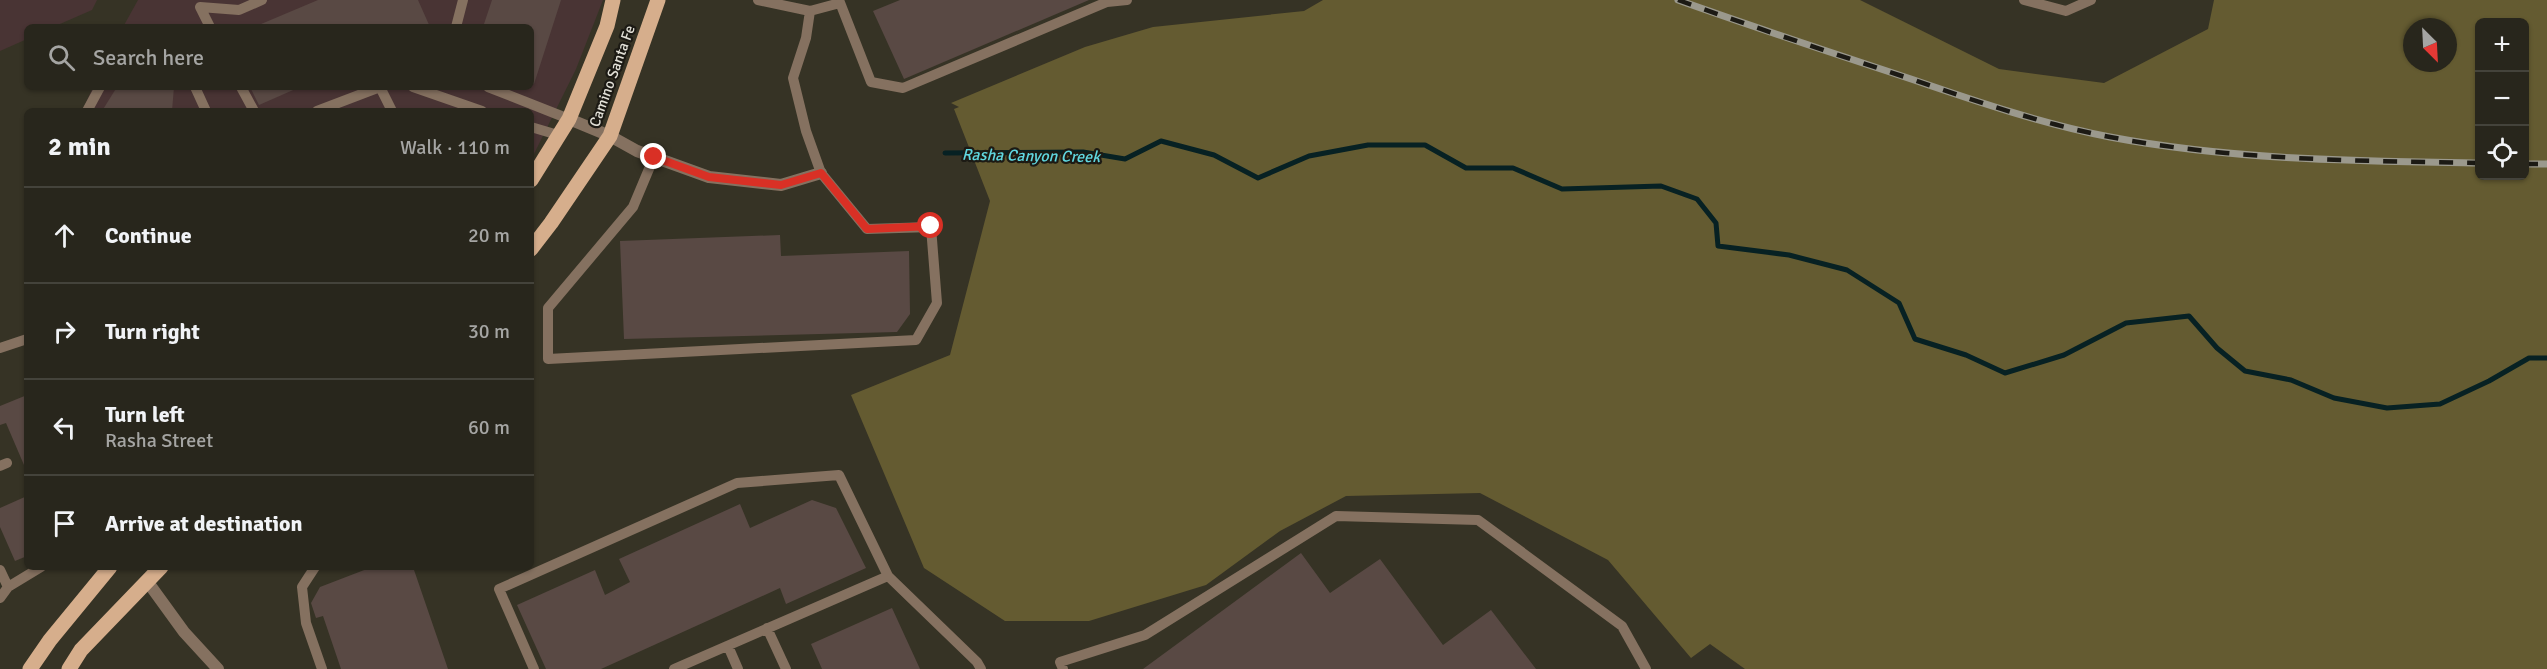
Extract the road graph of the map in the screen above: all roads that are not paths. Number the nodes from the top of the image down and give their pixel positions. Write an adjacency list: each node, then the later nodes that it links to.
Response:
1 (262, 0): 12 (lane)
2 (463, 0): 13 (lane)
3 (613, 0): 27 (main road, Camino Santa Fe)
4 (658, 0): 30 (main road, Camino Santa Fe)
5 (758, 0): 11 (lane)
6 (1127, 0): 9 (lane)
7 (2024, 0): 8 (lane)
8 (2091, 0)
9 (1106, 1): 10 (lane)
10 (840, 2): 11 (lane)
11 (810, 11): 32 (lane)
12 (208, 24)
13 (457, 24)
14 (98, 90): 21 (lane)
15 (196, 90): 22 (lane)
16 (243, 90): 23 (lane)
17 (372, 90): 24 (lane)
18 (382, 90): 25 (lane)
19 (422, 90): 26 (lane)
20 (496, 90): 27 (lane)
21 (89, 108)
22 (205, 108)
23 (252, 108)
24 (325, 108)
25 (390, 108)
26 (473, 108)
27 (569, 119): 29 (main road, Camino Santa Fe); 30 (street)
28 (534, 128): 29 (lane)
29 (558, 135): 33 (main road, Camino Santa Fe)
30 (610, 136): 31 (street); 34 (main road, Camino Santa Fe)
31 (654, 157): 32 (street); 32 (lane)
32 (821, 173)
33 (534, 175)
34 (534, 245)
35 (24, 340): 36 (lane)
36 (0, 348)
37 (0, 570): 44 (lane)
38 (36, 570): 44 (lane)
39 (108, 570): 49 (main road)
40 (158, 570): 43 (main road)
41 (313, 570): 52 (lane)
42 (888, 576): 46 (lane); 53 (lane); 57 (lane)
43 (147, 581): 50 (main road); 51 (street)
44 (8, 587): 45 (lane)
45 (0, 598)
46 (767, 628): 47 (lane); 56 (lane)
47 (728, 646): 48 (lane); 55 (lane)
48 (687, 666): 54 (lane)
49 (30, 669)
50 (69, 669)
51 (218, 669)
52 (322, 669)
53 (534, 669)
54 (674, 669)
55 (738, 669)
56 (786, 669)
57 (981, 669)
58 (1063, 669): 59 (lane)
59 (1646, 669)

